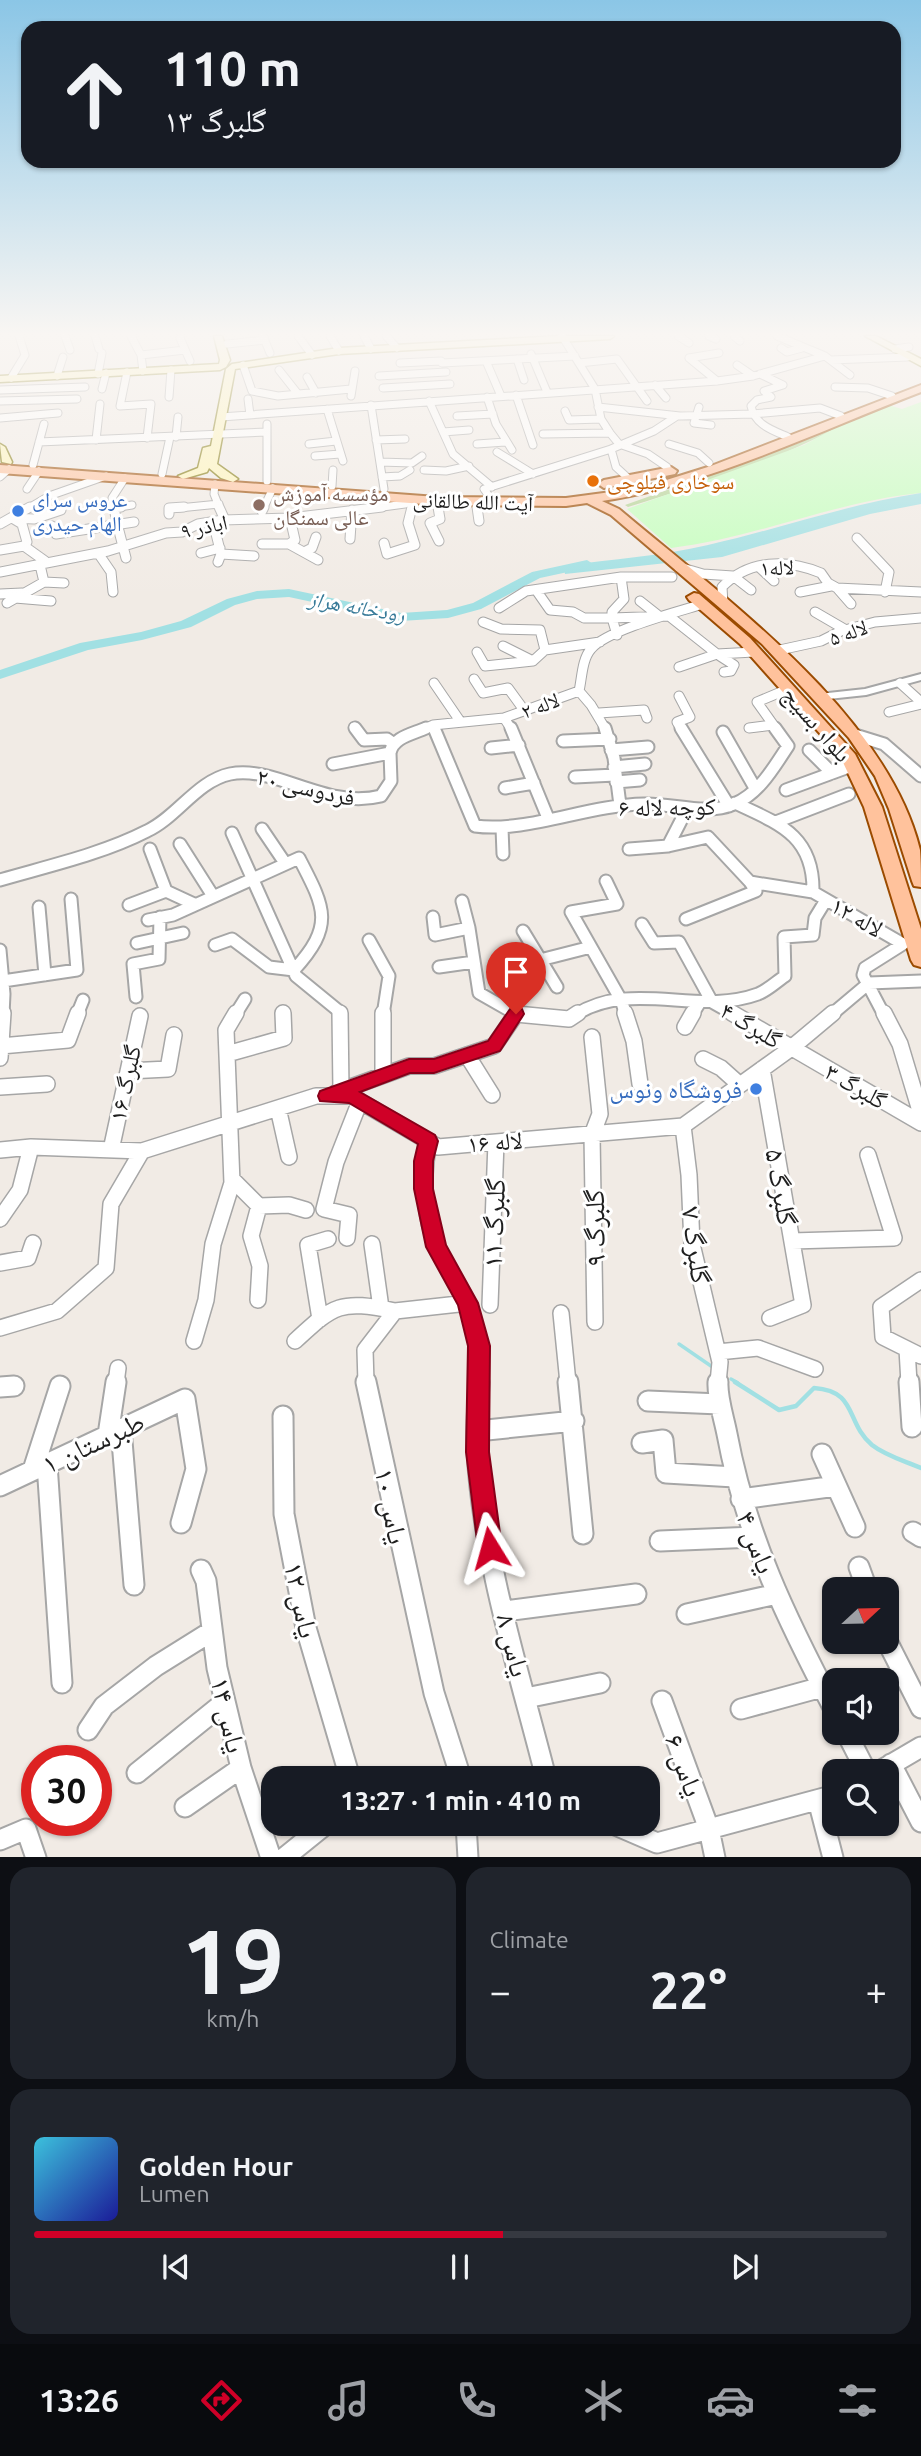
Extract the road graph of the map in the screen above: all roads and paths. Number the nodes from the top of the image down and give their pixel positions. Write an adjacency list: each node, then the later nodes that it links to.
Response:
1 (98, 423): 31 (street)
2 (149, 423): 29 (street)
3 (177, 423): 28 (street)
4 (215, 423): 26 (main road)
5 (219, 423): 26 (main road)
6 (266, 423): 22 (street)
7 (331, 423): 33 (street)
8 (374, 423): 32 (street)
9 (436, 423): 20 (street)
10 (497, 423): 35 (street)
11 (526, 423): 41 (street)
12 (603, 423): 23 (street)
13 (666, 423): 39 (street)
14 (694, 423): 19 (street)
15 (759, 423): 27 (street)
16 (823, 423): 27 (main road)
17 (831, 423): 59 (main road)
18 (44, 424): 34 (street)
19 (712, 425)
20 (438, 427): 21 (street); 51 (street)
21 (469, 430)
22 (267, 432): 26 (street); 70 (street)
23 (610, 433): 25 (street); 39 (street)
24 (543, 434): 25 (street)
25 (563, 434): 38 (street)
26 (214, 435): 28 (street); 50 (main road)
27 (788, 436): 49 (main road)
28 (173, 437): 29 (street); 60 (street)
29 (147, 438): 31 (street)
30 (405, 439): 32 (street)
31 (96, 440): 34 (street)
32 (376, 440): 48 (street)
33 (337, 441): 36 (street); 46 (street)
34 (39, 442): 52 (street)
35 (505, 442): 37 (street); 44 (street)
36 (309, 444)
37 (477, 444)
38 (564, 444)
39 (619, 444): 43 (street); 53 (street)
40 (669, 444): 49 (street)
41 (533, 445)
42 (0, 447): 54 (main road)
43 (611, 449): 62 (street); 66 (street)
44 (512, 450)
45 (497, 452): 62 (street)
46 (315, 456)
47 (422, 456): 48 (street)
48 (380, 462): 67 (street)
49 (709, 463): 59 (main road); 74 (main road)
50 (209, 464): 61 (main road); 65 (main road)
51 (469, 466): 57 (street); 73 (street)
52 (39, 467): 54 (main road, آیت الله طالقانی); 58 (main road, آیت الله طالقانی); 72 (street)
53 (667, 467)
54 (3, 468)
55 (332, 470): 71 (street)
56 (410, 470): 67 (street)
57 (424, 470)
58 (72, 471): 60 (main road, آیت الله طالقانی); 63 (main road, آیت الله طالقانی)
59 (687, 471): 66 (main road, آیت الله طالقانی); 75 (main road)
60 (162, 474): 61 (main road, آیت الله طالقانی)
61 (183, 475): 65 (main road, آیت الله طالقانی)
62 (530, 475): 68 (street); 73 (street)
63 (106, 476): 64 (main road, آیت الله طالقانی); 92 (street)
64 (125, 478): 69 (main road, آیت الله طالقانی); 85 (street)
65 (233, 479): 70 (main road, آیت الله طالقانی)
66 (629, 480): 76 (main road, آیت الله طالقانی)
67 (383, 483): 71 (main road, آیت الله طالقانی); 73 (main road, آیت الله طالقانی)
68 (535, 483)
69 (215, 484): 70 (main road, آیت الله طالقانی); 82 (street)
70 (270, 485): 71 (main road, آیت الله طالقانی); 79 (main road, آیت الله طالقانی); 90 (street)
71 (332, 486)
72 (27, 489)
73 (491, 491): 76 (main road, آیت الله طالقانی)
74 (616, 491): 75 (main road); 78 (main road)
75 (643, 491): 88 (main road)
76 (523, 496): 77 (main road)
77 (558, 499): 78 (main road); 83 (main road, آیت الله طالقانی)
78 (594, 499): 88 (main road)
79 (414, 500): 80 (main road, آیت الله طالقانی); 87 (street, اباذر ۹); 102 (street)
80 (437, 501): 81 (main road, آیت الله طالقانی); 107 (street)
81 (477, 503): 83 (main road, آیت الله طالقانی); 94 (street)
82 (219, 504): 89 (street); 93 (street)
83 (510, 504): 88 (main road)
84 (132, 505): 85 (street)
85 (113, 508): 100 (street)
86 (61, 510): 92 (street)
87 (352, 510): 91 (street, اباذر ۹); 106 (street)
88 (608, 513): 127 (main road, بلوار بسیج)
89 (169, 514)
90 (261, 515): 91 (street, اباذر ۹); 93 (street, اباذر ۹); 101 (street)
91 (290, 517): 110 (street)
92 (12, 518): 96 (street); 112 (street)
93 (223, 520): 98 (street, اباذر ۹); 118 (street)
94 (479, 521)
95 (134, 522): 100 (street)
96 (0, 524)
97 (172, 524): 98 (street)
98 (196, 525): 113 (street, اباذر ۹)
99 (52, 526): 100 (street)
100 (118, 527): 113 (street)
101 (260, 529)
102 (411, 532): 103 (street); 108 (street)
103 (397, 533)
104 (316, 537): 115 (street)
105 (857, 538): 141 (street)
106 (350, 539)
107 (439, 541)
108 (384, 543)
109 (262, 544): 110 (street)
110 (289, 544): 115 (street)
111 (73, 545): 121 (street)
112 (24, 546): 114 (street); 124 (street)
113 (123, 546): 116 (street, اباذر ۹); 122 (street)
114 (0, 550)
115 (304, 552): 123 (street)
116 (99, 553): 121 (street, اباذر ۹); 139 (street)
117 (201, 553): 118 (street)
118 (220, 555): 120 (street)
119 (771, 555): 125 (street)
120 (254, 556)
121 (77, 557): 124 (street, اباذر ۹)
122 (127, 558)
123 (318, 560)
124 (42, 563): 129 (street, اباذر ۹); 134 (street)
125 (779, 564): 126 (street, لاله۱); 130 (street, لاله۱)
126 (759, 567): 131 (street, لاله۱); 133 (street)
127 (670, 571): 131 (street, لاله۱); 132 (street, لاله۱); 145 (main road, بلوار بسیج)
128 (834, 571): 130 (street)
129 (0, 572)
130 (821, 573): 136 (street)
131 (733, 576): 138 (street); 145 (street, لاله۱)
132 (621, 577): 137 (street, لاله۱); 152 (street)
133 (774, 581)
134 (44, 582): 135 (street); 144 (street)
135 (64, 583)
136 (834, 587): 140 (street); 141 (street); 148 (street)
137 (536, 590): 149 (street, لاله۱); 152 (street)
138 (751, 590)
139 (113, 592)
140 (800, 592)
141 (885, 592): 142 (street)
142 (921, 592)
143 (0, 594): 144 (street)
144 (15, 598): 146 (street)
145 (708, 600): 151 (street); 161 (main road, بلوار بسیج); 163 (main road, بلوار بسیج)
146 (51, 601)
147 (640, 601): 151 (street)
148 (850, 604)
149 (499, 608)
150 (815, 612): 155 (street)
151 (664, 616): 152 (street); 156 (street); 164 (street)
152 (612, 618): 156 (street)
153 (921, 618): 155 (street, لاله ۵)
154 (483, 622): 160 (street)
155 (850, 629): 157 (street); 161 (street, لاله ۵)
156 (617, 635): 158 (street)
157 (863, 635)
158 (600, 642): 160 (street); 173 (street, لاله ۲)
159 (503, 646): 165 (street)
160 (545, 650): 165 (street)
161 (775, 651): 175 (main road, بلوار بسیج)
162 (477, 652): 165 (street)
163 (754, 652): 164 (street); 172 (main road, بلوار بسیج)
164 (719, 655): 166 (street); 167 (street)
165 (533, 661)
166 (679, 667)
167 (724, 672)
168 (921, 677): 171 (street)
169 (474, 679): 177 (street)
170 (434, 683): 182 (street)
171 (900, 683): 175 (street); 176 (street)
172 (788, 690): 184 (street, کوچه لاله ۶); 198 (main road, بلوار بسیج)
173 (579, 691): 177 (street, لاله ۲); 179 (street)
174 (679, 696): 210 (street)
175 (819, 697): 188 (main road, بلوار بسیج)
176 (921, 703): 178 (street)
177 (524, 710): 180 (street, لاله ۲)
178 (889, 712)
179 (598, 713): 181 (street); 191 (street)
180 (504, 718): 182 (street, لاله ۲); 190 (street)
181 (647, 718)
182 (460, 721): 183 (street, لاله ۲)
183 (433, 725): 194 (street, لاله ۲); 216 (street)
184 (774, 725): 186 (street); 206 (street, کوچه لاله ۶)
185 (354, 727): 194 (street)
186 (749, 728)
187 (723, 732): 206 (street)
188 (855, 735): 201 (street); 213 (main road, بلوار بسیج)
189 (563, 741): 191 (street)
190 (519, 745): 193 (street); 204 (street)
191 (611, 745): 192 (street); 200 (street)
192 (648, 747)
193 (491, 748)
194 (392, 749): 196 (street, لاله ۲); 227 (street, فردوسی ۲۰)
195 (809, 750): 199 (street)
196 (333, 764)
197 (645, 764): 200 (street)
198 (853, 765): 199 (street); 212 (main road, بلوار بسیج)
199 (832, 773): 207 (street)
200 (615, 774): 202 (street); 203 (street); 209 (street)
201 (921, 776)
202 (575, 777)
203 (640, 780)
204 (534, 783): 205 (street); 214 (street)
205 (505, 788)
206 (755, 788): 210 (street, کوچه لاله ۶)
207 (786, 790)
208 (849, 794): 215 (street)
209 (620, 805): 211 (street, کوچه لاله ۶); 214 (street, کوچه لاله ۶)
210 (732, 805): 211 (street, کوچه لاله ۶); 215 (street, لاله ۱۲)
211 (687, 809): 221 (street)
212 (874, 809): 213 (main road); 254 (main road, بلوار بسیج)
213 (898, 809): 229 (main road, بلوار بسیج)
214 (548, 818): 217 (street, کوچه لاله ۶)
215 (776, 822): 232 (street, لاله ۱۲)
216 (475, 826): 217 (street, کوچه لاله ۶)
217 (502, 828): 224 (street)
218 (261, 829): 225 (street)
219 (232, 833): 226 (street)
220 (180, 844): 233 (street)
221 (668, 846): 223 (street); 230 (street)
222 (150, 849): 231 (street)
223 (629, 849)
224 (503, 854)
225 (285, 863): 226 (street); 257 (street)
226 (252, 877): 233 (street); 257 (street)
227 (1, 879)
228 (606, 881): 251 (street)
229 (921, 881)
230 (750, 882): 232 (street); 241 (street)
231 (166, 891): 237 (street); 238 (street)
232 (813, 892): 235 (street, لاله ۱۲)
233 (213, 896): 237 (street)
234 (71, 900): 258 (street)
235 (827, 900): 249 (street, لاله ۱۲); 267 (street)
236 (462, 901): 243 (street)
237 (194, 904): 246 (street)
238 (129, 905)
239 (39, 907): 258 (street)
240 (433, 917): 243 (street)
241 (686, 919)
242 (642, 924): 267 (street)
243 (468, 928): 255 (street)
244 (523, 931): 253 (street)
245 (183, 933): 246 (street)
246 (159, 939): 248 (street); 263 (street)
247 (369, 940): 282 (street)
248 (137, 943)
249 (903, 944): 261 (street)
250 (215, 945): 257 (street)
251 (591, 947): 253 (street); 266 (street)
252 (0, 950): 259 (street)
253 (540, 960): 262 (street)
254 (921, 960)
255 (474, 962): 256 (street); 269 (street)
256 (439, 967)
257 (294, 970): 287 (street)
258 (44, 975): 259 (street)
259 (3, 981): 274 (street)
260 (921, 981): 261 (street)
261 (869, 983): 275 (street); 291 (street)
262 (557, 987)
263 (136, 997)
264 (245, 999): 276 (street)
265 (83, 1000): 274 (street)
266 (621, 1000): 267 (street); 269 (street); 284 (street)
267 (706, 1002): 271 (street); 275 (street, گلبرگ ۴)
268 (283, 1013): 276 (street)
269 (516, 1014): 277 (street)
270 (140, 1016): 281 (street, گلبرگ ۱۶)
271 (685, 1027)
272 (174, 1035): 281 (street)
273 (592, 1037): 295 (street, گلبرگ ۹)
274 (1, 1046): 278 (street)
275 (790, 1049): 280 (street); 293 (street, گلبرگ ۳)
276 (227, 1054): 292 (street)
277 (467, 1055): 282 (street); 288 (street)
278 (0, 1058)
279 (703, 1059): 285 (street)
280 (762, 1069): 285 (street); 310 (street, گلبرگ ۵)
281 (128, 1071): 300 (street, گلبرگ ۱۶)
282 (383, 1075): 287 (street)
283 (47, 1084): 286 (street)
284 (640, 1084)
285 (740, 1085): 294 (street)
286 (0, 1087)
287 (334, 1094): 289 (street, لاله ۱۶); 290 (street, لاله ۱۶)
288 (492, 1095)
289 (360, 1101): 296 (street, لاله ۱۶); 308 (street)
290 (278, 1108): 292 (street, لاله ۱۶); 303 (street)
291 (921, 1114)
292 (232, 1123): 301 (street, لاله ۱۶); 304 (street)
293 (921, 1123)
294 (683, 1126): 295 (street, لاله ۱۶); 328 (street, گلبرگ ۷)
295 (592, 1135): 297 (street, لاله ۱۶); 323 (street, گلبرگ ۹)
296 (429, 1141): 297 (street, لاله ۱۶); 316 (street, یاس ۸)
297 (496, 1142): 317 (street, گلبرگ ۱۱)
298 (31, 1147): 299 (street, لاله ۱۶); 300 (street, لاله ۱۶); 307 (street)
299 (0, 1150)
300 (111, 1150): 301 (street, لاله ۱۶)
301 (142, 1151): 324 (street)
302 (869, 1155): 310 (street)
303 (289, 1157)
304 (232, 1179): 305 (street); 325 (street)
305 (259, 1206): 306 (street); 315 (street)
306 (306, 1210)
307 (0, 1219)
308 (347, 1238)
309 (328, 1239): 322 (street)
310 (792, 1241): 318 (street, گلبرگ ۵)
311 (33, 1243): 313 (street)
312 (372, 1244): 319 (street)
313 (0, 1263)
314 (921, 1280): 327 (street)
315 (258, 1300)
316 (468, 1303): 319 (street); 337 (street, یاس ۸)
317 (489, 1304)
318 (803, 1305): 321 (street)
319 (388, 1310): 322 (street); 373 (street, یاس ۱۰)
320 (561, 1313): 335 (street)
321 (770, 1318)
322 (320, 1319): 326 (street)
323 (595, 1322)
324 (0, 1328)
325 (194, 1340)
326 (295, 1341)
327 (914, 1353): 336 (street)
328 (719, 1357): 330 (street); 333 (street, یاس ۴)
329 (118, 1368): 338 (street)
330 (815, 1369)
331 (61, 1386): 341 (street)
332 (648, 1401): 333 (street)
333 (720, 1404): 342 (street, یاس ۴)
334 (283, 1416): 372 (street, یاس ۱۲)
335 (574, 1421): 337 (street); 348 (street)
336 (912, 1427)
337 (477, 1431): 357 (street, یاس ۸)
338 (115, 1432): 341 (street, طبرستان ۱); 346 (street, طبرستان ۱); 354 (street)
339 (642, 1443): 342 (street)
340 (822, 1454): 344 (street)
341 (40, 1467): 343 (street, طبرستان ۱); 361 (street)
342 (735, 1476): 345 (street, یاس ۴)
343 (0, 1486)
344 (836, 1486): 345 (street); 347 (street)
345 (741, 1499): 349 (street, یاس ۴)
346 (181, 1524)
347 (855, 1527)
348 (583, 1534)
349 (754, 1537): 350 (street); 356 (street, یاس ۴)
350 (660, 1541)
351 (859, 1567): 353 (street)
352 (201, 1570): 359 (street, یاس ۱۴)
353 (863, 1577)
354 (134, 1585)
355 (636, 1594): 357 (street)
356 (777, 1594): 358 (street); 363 (street, یاس ۴)
357 (505, 1611): 364 (street, یاس ۸)
358 (687, 1614)
359 (212, 1630): 366 (street, یاس ۱۴); 369 (street)
360 (894, 1654): 367 (street)
361 (62, 1683)
362 (600, 1684): 364 (street)
363 (822, 1687): 368 (street)
364 (526, 1698): 374 (street, یاس ۸)
365 (662, 1701): 381 (street, یاس ۶)
366 (225, 1702): 375 (street, یاس ۱۴); 376 (street)
367 (921, 1708)
368 (741, 1709)
369 (88, 1730)
370 (921, 1747): 371 (street)
371 (899, 1760)
372 (346, 1766)
373 (457, 1766)
374 (543, 1766)
375 (241, 1768): 379 (street); 388 (street, یاس ۱۴)
376 (137, 1773)
377 (899, 1788): 380 (street)
378 (822, 1798): 381 (street)
379 (185, 1807)
380 (921, 1822)
381 (709, 1829): 384 (street); 391 (street, یاس ۶)
382 (311, 1836): 389 (street)
383 (467, 1836): 390 (street)
384 (641, 1836)
385 (831, 1836): 392 (street)
386 (0, 1840): 387 (street)
387 (36, 1857)
388 (271, 1857)
389 (284, 1857)
390 (468, 1857)
391 (715, 1857)
392 (833, 1857)

